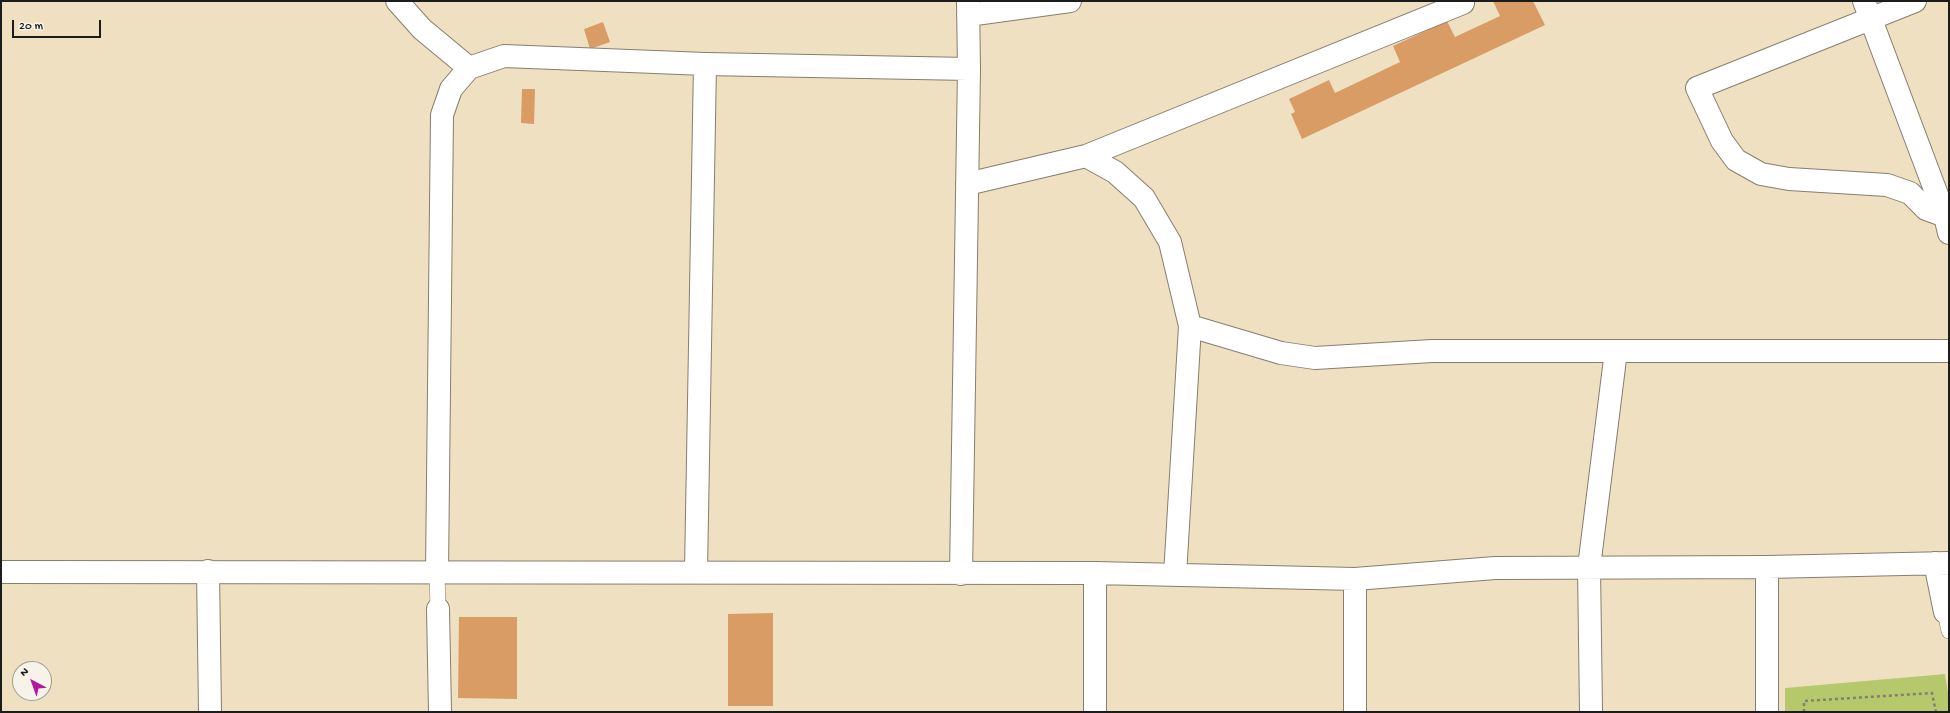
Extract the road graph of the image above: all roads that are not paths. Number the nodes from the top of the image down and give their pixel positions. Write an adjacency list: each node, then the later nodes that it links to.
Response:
1 (397, 1): 8 (street)
2 (1070, 1): 5 (street)
3 (1915, 1): 6 (street)
4 (1462, 3): 10 (street)
5 (968, 8): 9 (street)
6 (1867, 10): 12 (street); 12 (street)
7 (706, 64): 8 (street); 9 (street); 20 (street)
8 (469, 68): 22 (street)
9 (969, 69): 11 (street)
10 (1086, 156): 11 (street); 13 (street)
11 (967, 184): 24 (street)
12 (1947, 224)
13 (1190, 326): 14 (street); 25 (street)
14 (1616, 351): 15 (street); 17 (street)
15 (1949, 351)
16 (1942, 563): 18 (street); 28 (street)
17 (1589, 567): 18 (street); 26 (street); 33 (street)
18 (1767, 567): 34 (street)
19 (208, 571): 21 (street); 22 (street); 29 (street)
20 (696, 571): 22 (street); 24 (street)
21 (1, 572)
22 (437, 572): 27 (lane)
23 (1095, 573): 24 (street); 25 (street); 31 (street)
24 (961, 574)
25 (1174, 575): 26 (street)
26 (1355, 579): 32 (street)
27 (438, 608): 30 (street)
28 (1947, 622)
29 (210, 712)
30 (440, 712)
31 (1095, 712)
32 (1355, 712)
33 (1591, 712)
34 (1767, 712)

